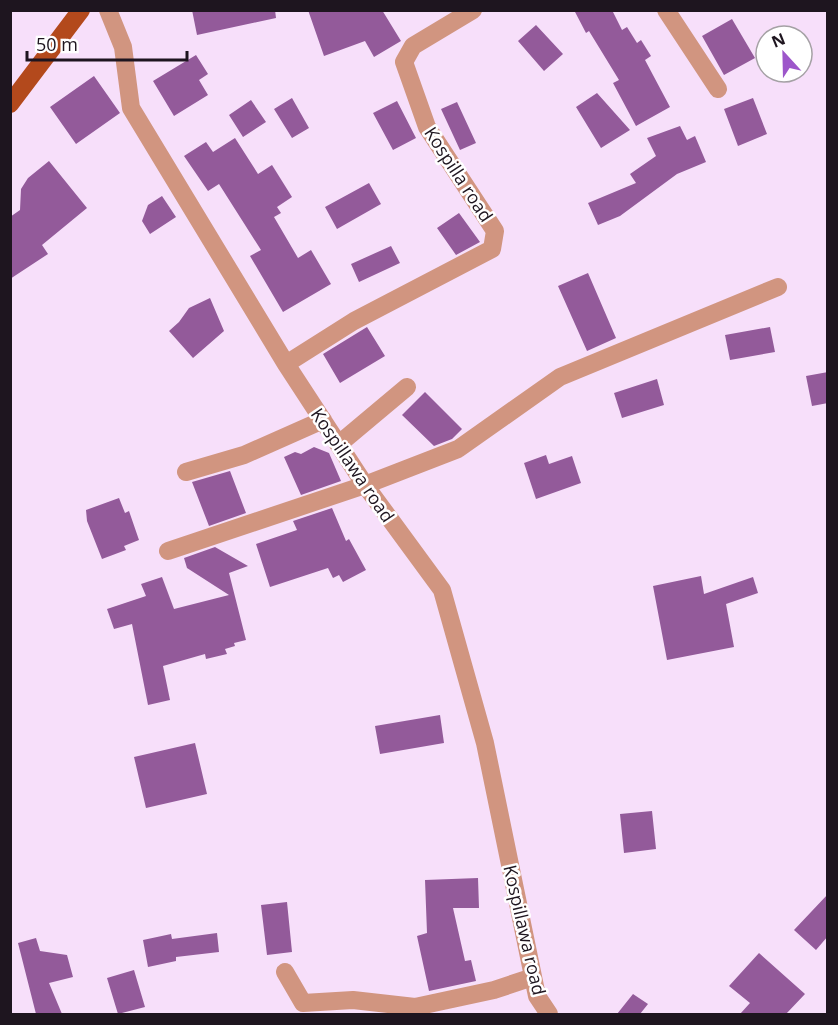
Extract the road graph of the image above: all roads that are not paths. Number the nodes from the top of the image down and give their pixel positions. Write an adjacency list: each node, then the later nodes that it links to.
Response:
1 (81, 10): 6 (main road)
2 (108, 10): 8 (street, Kospillawa road)
3 (473, 10): 8 (street, Kospilla road)
4 (666, 10): 5 (street)
5 (718, 89)
6 (10, 104)
7 (778, 287): 13 (street)
8 (286, 364): 10 (street, Kospillawa road)
9 (407, 387): 11 (street)
10 (323, 420): 11 (street, Kospillawa road); 12 (street)
11 (339, 444): 13 (street, Kospillawa road)
12 (186, 472)
13 (365, 485): 14 (street); 16 (street, Kospillawa road)
14 (168, 551)
15 (285, 972): 16 (street)
16 (533, 976): 17 (street, Kospillawa road)
17 (549, 1014)

